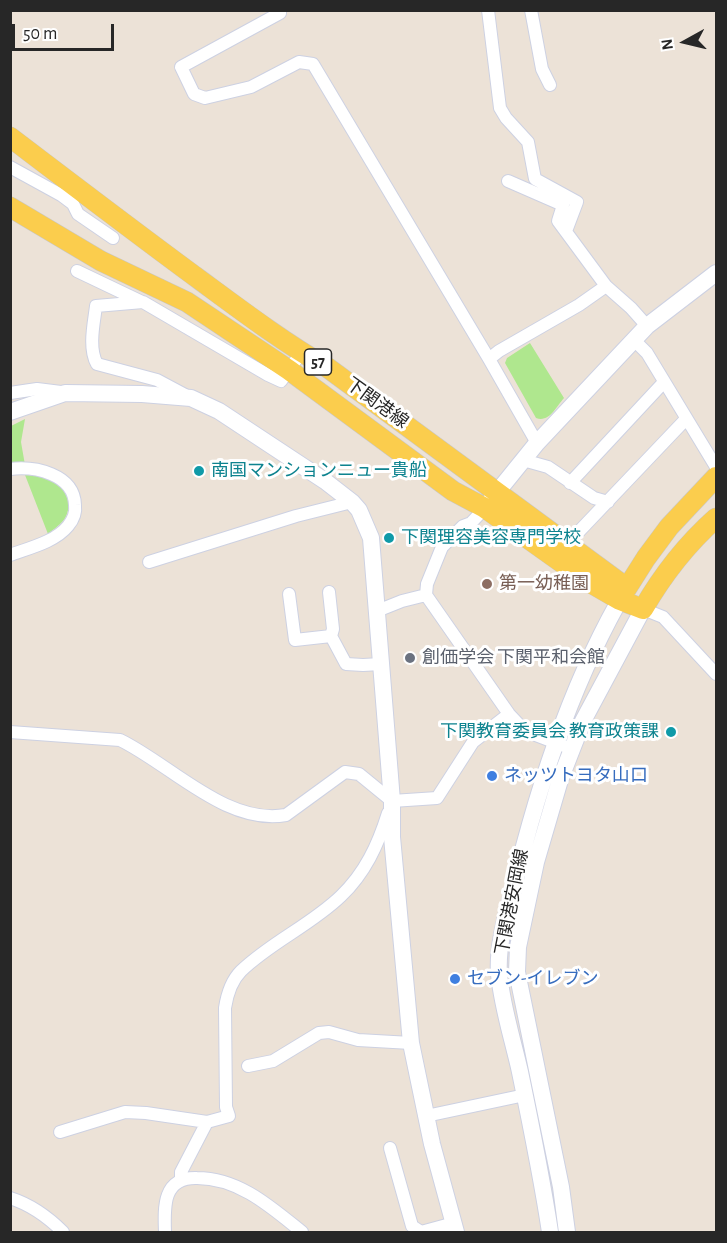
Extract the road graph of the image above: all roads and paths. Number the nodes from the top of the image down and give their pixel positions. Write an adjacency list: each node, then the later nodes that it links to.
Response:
1 (280, 10): 18 (street)
2 (488, 10): 9 (street)
3 (531, 10): 4 (street)
4 (550, 85)
5 (10, 137): 10 (main road, 下関港線 / 57)
6 (10, 167): 10 (street)
7 (508, 181): 9 (street)
8 (10, 207): 10 (main road, 下関港線 / 57)
9 (566, 231): 13 (street)
10 (110, 244): 17 (main road, 下関港線 / 57); 19 (main road, 下関港線 / 57)
11 (77, 271): 14 (street)
12 (717, 273): 15 (street)
13 (606, 286): 15 (street); 18 (street)
14 (143, 302): 19 (street); 23 (street)
15 (647, 326): 16 (street)
16 (634, 340): 20 (street); 26 (street)
17 (301, 353): 19 (street); 32 (main road, 下関港線 / 57)
18 (489, 359): 26 (street)
19 (289, 370): 35 (main road, 下関港線 / 57)
20 (664, 382): 25 (street); 31 (street)
21 (10, 393): 22 (street)
22 (65, 393): 23 (street); 24 (street)
23 (191, 398): 33 (street)
24 (10, 412)
25 (686, 419): 28 (street); 34 (street)
26 (537, 443): 27 (street)
27 (523, 460): 31 (street); 32 (street)
28 (717, 467)
29 (10, 469): 38 (street)
30 (717, 477): 42 (main road)
31 (570, 483): 34 (street)
32 (498, 491): 35 (street); 37 (main road, 下関港線 / 57)
33 (352, 502): 39 (street); 45 (street)
34 (608, 502): 37 (street)
35 (485, 508): 42 (main road, 下関港線 / 57); 43 (street)
36 (717, 518): 44 (main road)
37 (568, 543): 42 (main road, 下関港線 / 57)
38 (10, 555)
39 (149, 562)
40 (329, 592): 46 (street)
41 (289, 594): 46 (street)
42 (623, 594): 44 (main road, 下関港線 / 57); 51 (street, 下関港安岡線)
43 (426, 595): 45 (street); 49 (street)
44 (643, 609): 48 (street); 51 (street, 下関港安岡線)
45 (377, 611): 47 (street)
46 (331, 636): 47 (street)
47 (381, 664): 52 (street)
48 (717, 674)
49 (509, 714): 51 (street); 52 (street)
50 (10, 732): 52 (street)
51 (564, 746): 55 (street, 下関港安岡線); 67 (street, 下関港安岡線)
52 (392, 801): 53 (street); 57 (street)
53 (411, 1043): 54 (street); 56 (street)
54 (248, 1066)
55 (525, 1095): 56 (street); 66 (street, 下関港安岡線)
56 (426, 1116): 62 (street)
57 (207, 1122): 58 (street); 60 (street)
58 (60, 1132)
59 (390, 1148): 62 (street)
60 (181, 1179): 64 (street); 65 (street)
61 (10, 1198): 63 (street)
62 (455, 1228)
63 (63, 1233)
64 (165, 1233)
65 (302, 1233)
66 (550, 1233)
67 (567, 1233)

